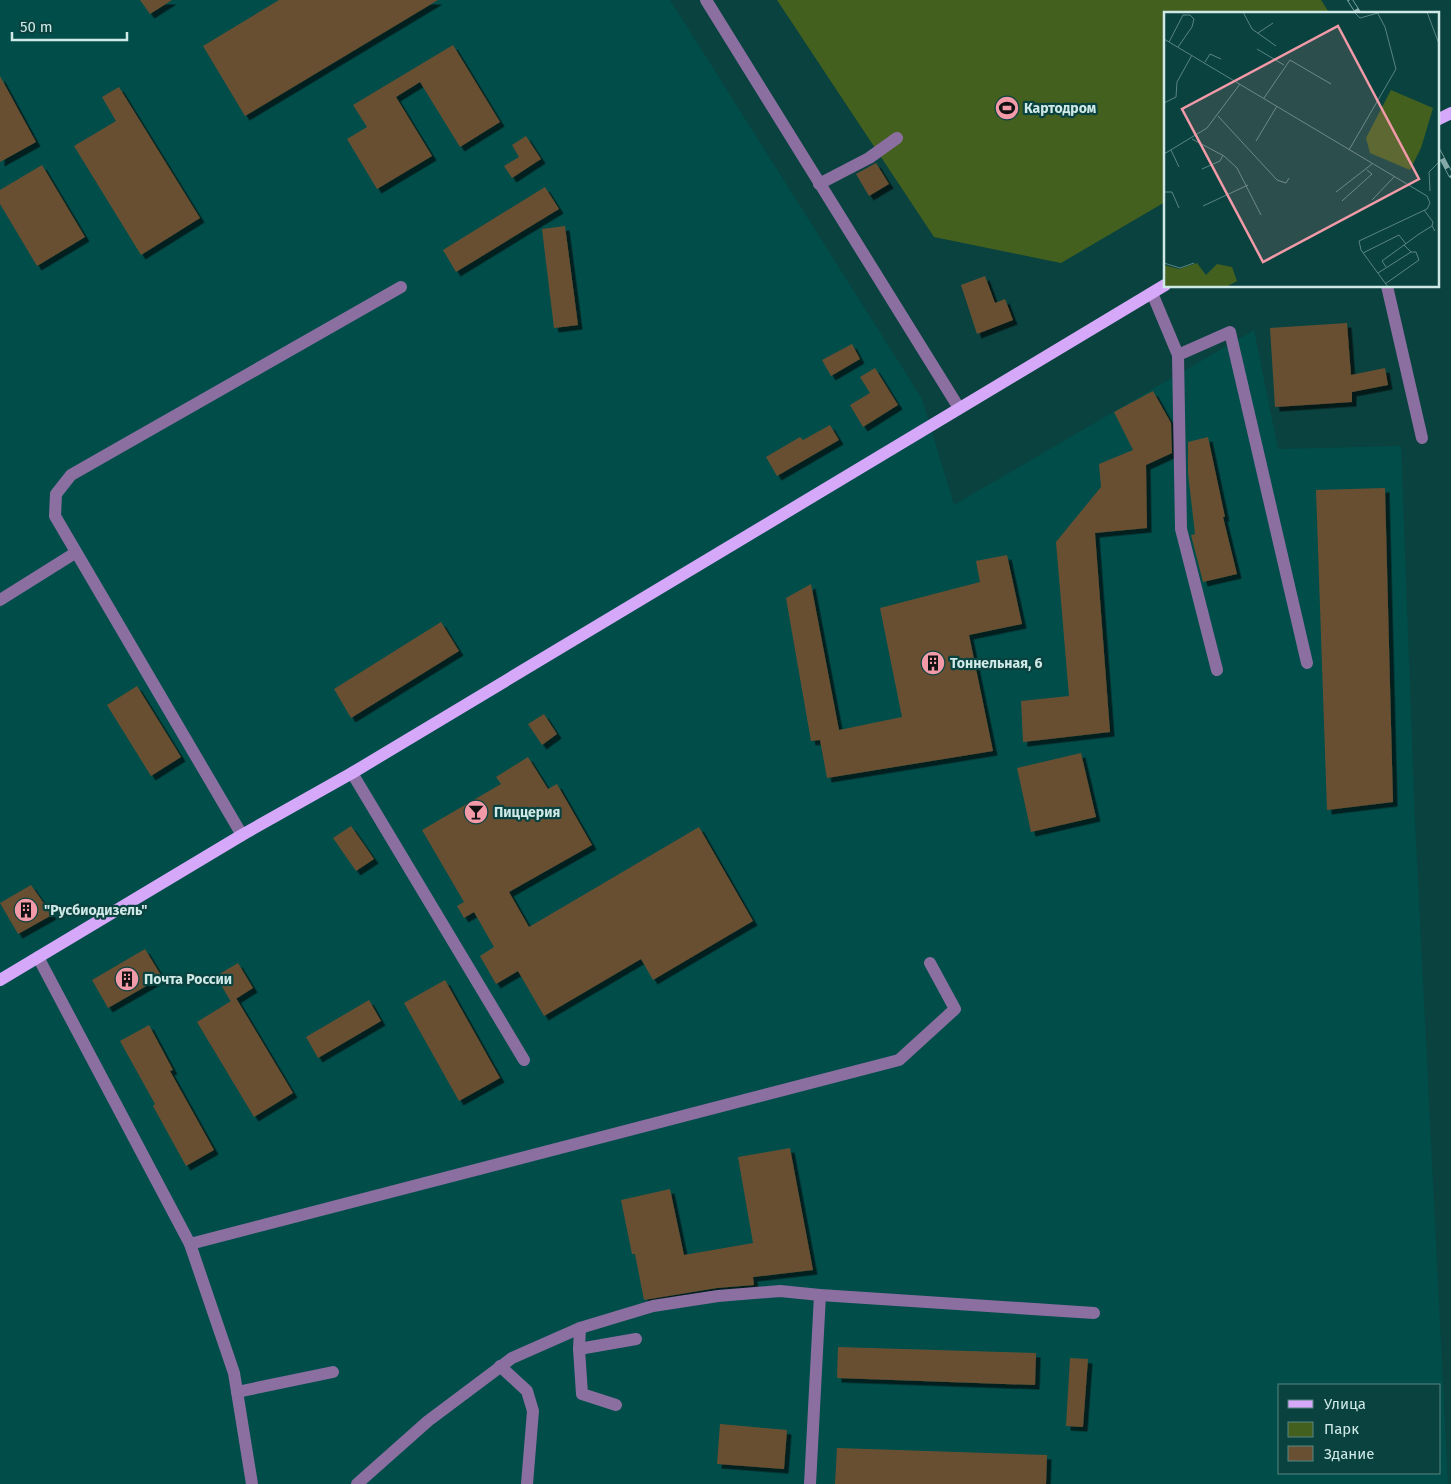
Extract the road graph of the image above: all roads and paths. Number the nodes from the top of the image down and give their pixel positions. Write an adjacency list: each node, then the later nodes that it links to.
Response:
1 (706, 0): 5 (street)
2 (1451, 113): 3 (main road)
3 (1438, 120)
4 (897, 138): 5 (street)
5 (819, 184): 11 (street)
6 (1164, 286): 9 (main road)
7 (401, 287): 13 (street)
8 (1387, 288): 12 (street)
9 (1152, 293): 10 (street); 11 (main road)
10 (1178, 356): 15 (street); 16 (street)
11 (959, 408): 17 (main road)
12 (1422, 438)
13 (75, 552): 14 (street); 18 (street)
14 (0, 600)
15 (1307, 663)
16 (1217, 670)
17 (352, 773): 18 (main road); 22 (street)
18 (242, 835): 19 (main road)
19 (38, 957): 21 (main road); 23 (street)
20 (930, 963): 23 (street)
21 (0, 980)
22 (524, 1060)
23 (190, 1244): 31 (street)
24 (820, 1295): 25 (street); 26 (street); 36 (street)
25 (1094, 1313)
26 (580, 1328): 28 (street); 29 (street)
27 (636, 1339): 28 (street)
28 (579, 1349): 32 (street)
29 (500, 1366): 34 (street); 35 (street)
30 (333, 1372): 31 (street)
31 (237, 1392): 33 (street)
32 (616, 1405)
33 (252, 1484)
34 (357, 1484)
35 (527, 1484)
36 (810, 1484)

